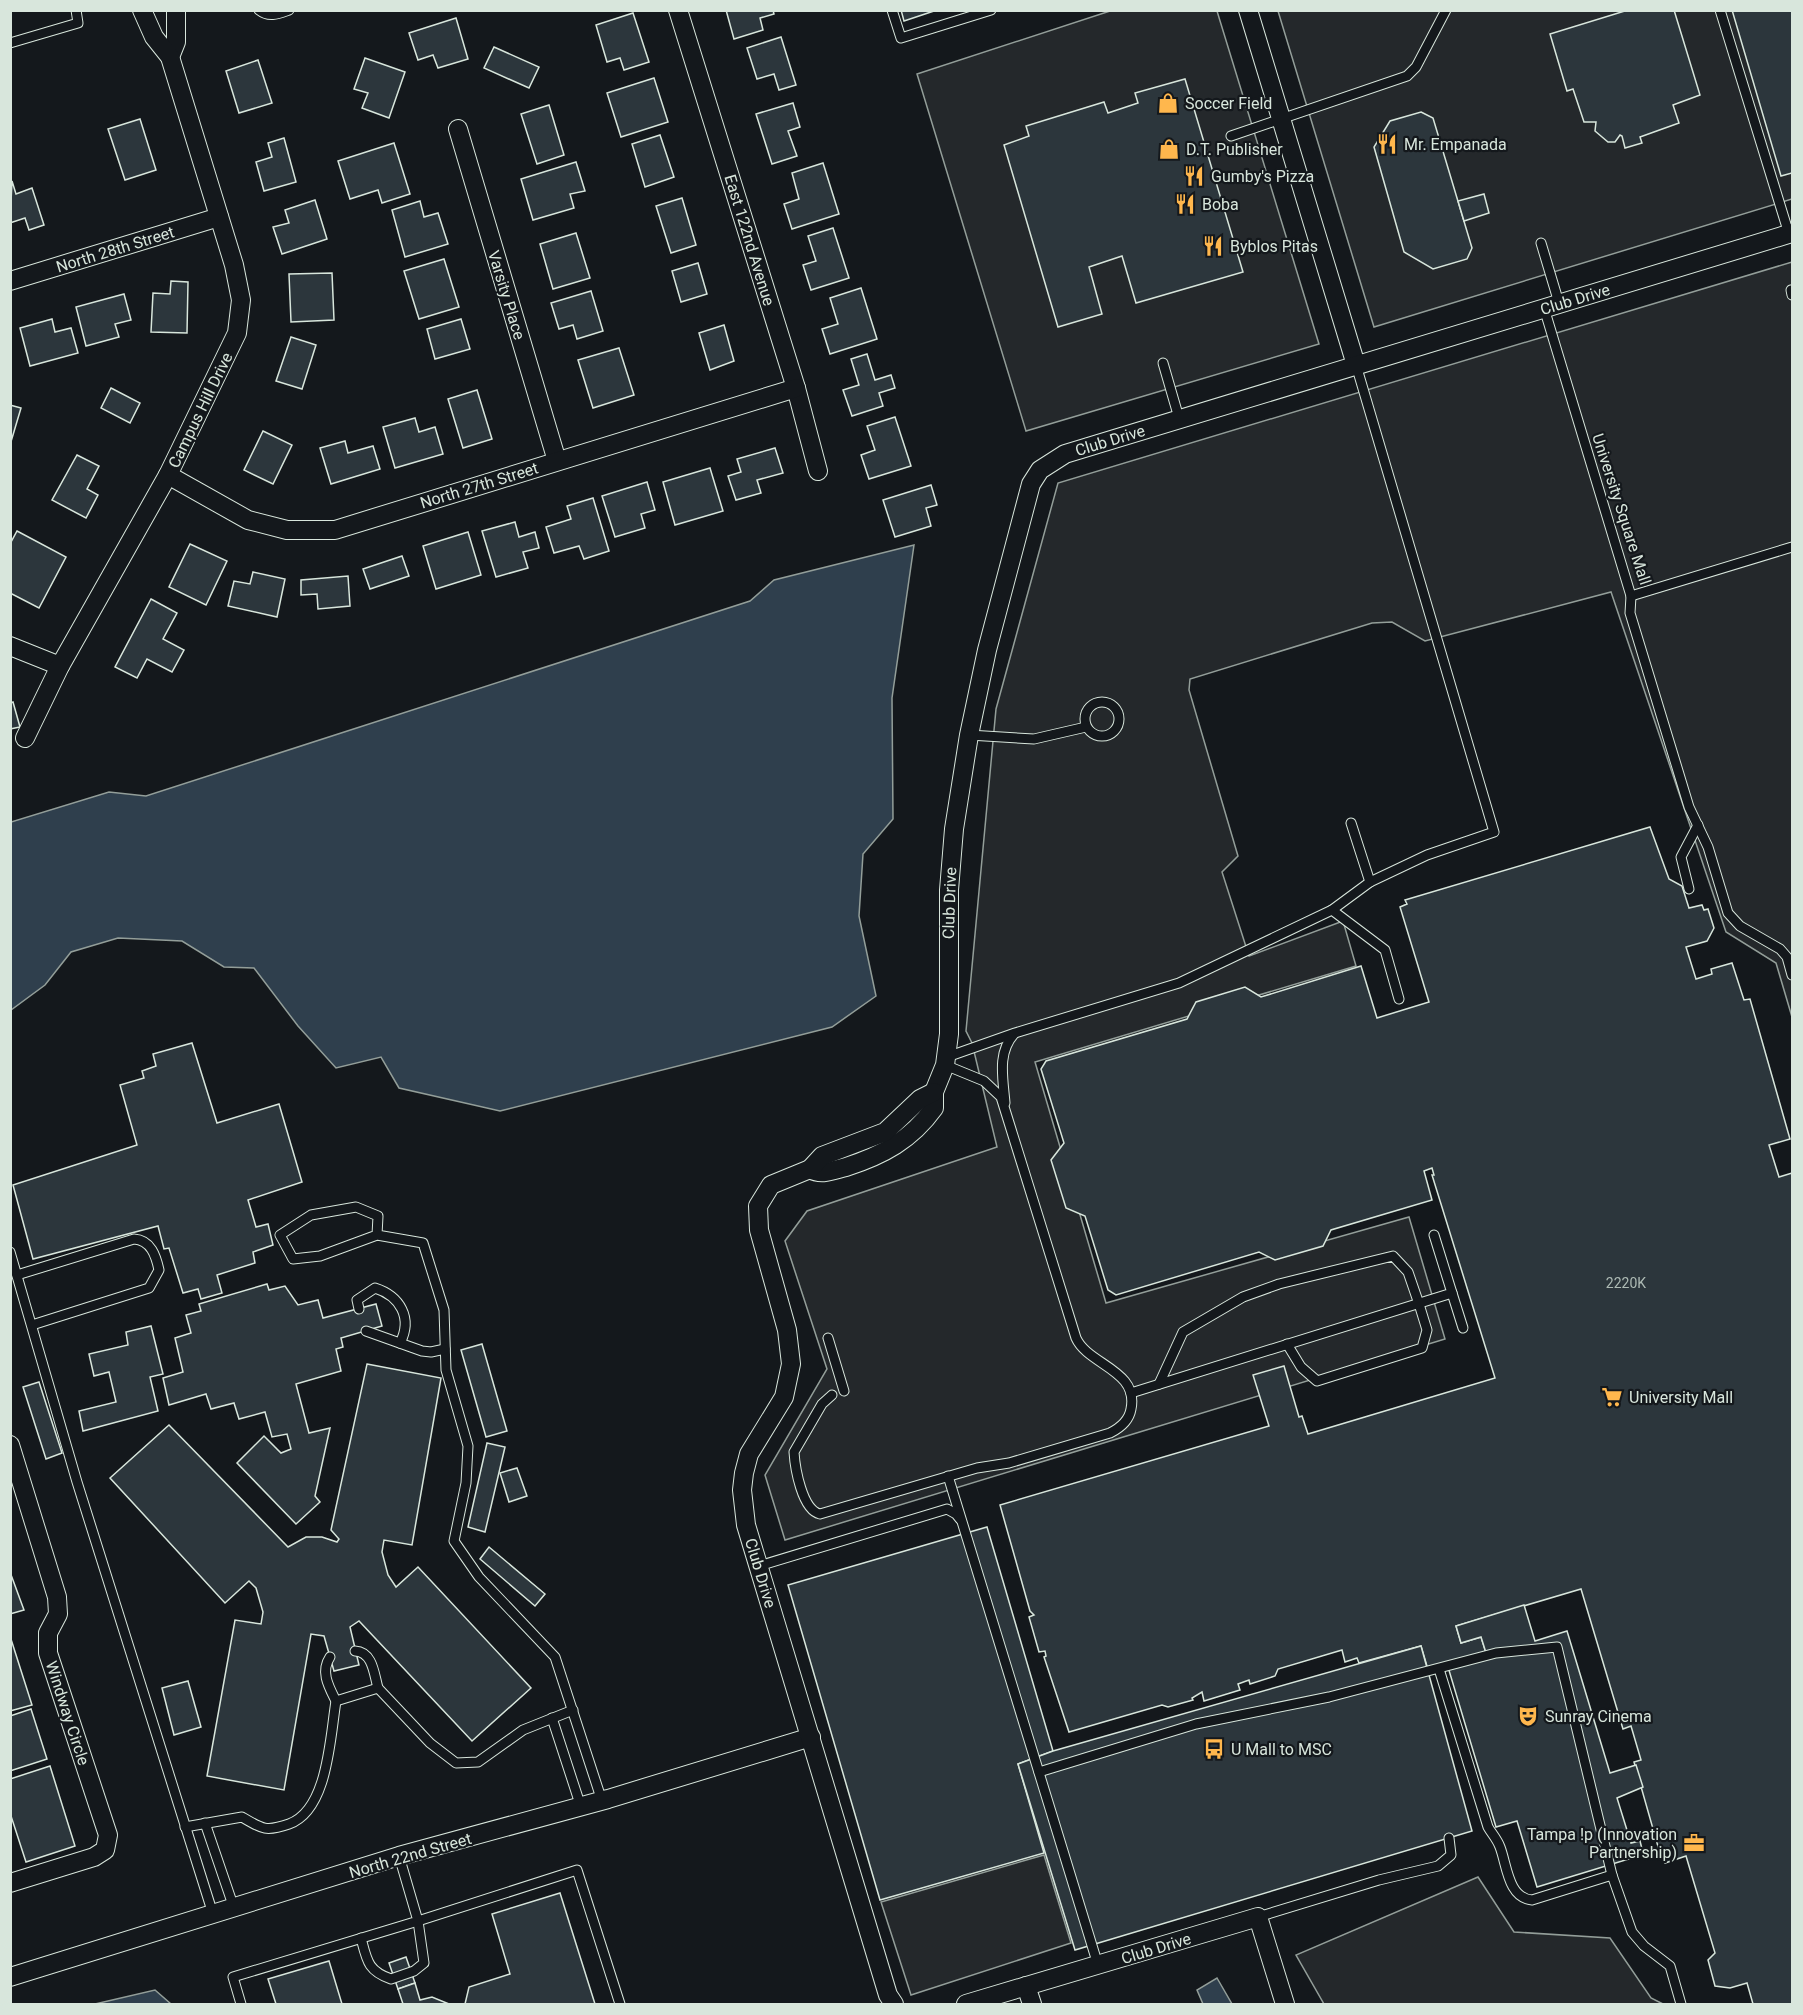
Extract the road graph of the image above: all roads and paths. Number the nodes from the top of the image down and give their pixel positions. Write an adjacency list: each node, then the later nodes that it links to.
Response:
1 (76, 10): 12 (lane)
2 (142, 10): 13 (street, Campus Hill Drive)
3 (176, 10): 13 (street, Campus Hill Drive)
4 (259, 10): 5 (lane)
5 (290, 10)
6 (678, 10): 24 (street, East 122nd Avenue)
7 (892, 10): 8 (lane)
8 (991, 10)
9 (1248, 10): 14 (street)
10 (1446, 10): 14 (lane)
11 (1720, 10): 18 (lane)
12 (10, 43)
13 (170, 57): 17 (street, Campus Hill Drive)
14 (1281, 119): 16 (lane); 23 (street)
15 (458, 129): 26 (street, Varsity Place)
16 (1231, 136)
17 (219, 217): 20 (street, North 28th Street); 28 (street, Campus Hill Drive)
18 (1791, 233): 21 (street, Club Drive)
19 (1540, 243): 21 (lane, University Square Mall)
20 (10, 281)
21 (1551, 306): 23 (street, Club Drive); 30 (lane, University Square Mall)
22 (1163, 363): 25 (lane)
23 (1356, 365): 25 (street, Club Drive); 38 (lane)
24 (796, 388): 26 (street, North 27th Street); 27 (street, East 122nd Avenue)
25 (1179, 418): 34 (street, Club Drive)
26 (557, 461): 28 (street, North 27th Street)
27 (818, 471)
28 (168, 475): 32 (street, Campus Hill Drive)
29 (1792, 547): 30 (lane, University Square Mall)
30 (1630, 596): 37 (lane)
31 (10, 646): 32 (street)
32 (60, 666): 35 (street, Campus Hill Drive)
33 (1086, 726): 34 (lane)
34 (969, 735): 44 (street, Club Drive)
35 (25, 738)
36 (1351, 823): 38 (lane)
37 (1698, 825): 39 (lane); 41 (lane)
38 (1370, 882): 40 (lane)
39 (1689, 889)
40 (1332, 910): 42 (lane); 43 (lane)
41 (1792, 975)
42 (1399, 999)
43 (1015, 1033): 44 (lane); 45 (lane)
44 (946, 1061): 45 (lane); 67 (street, Club Drive)
45 (1006, 1108): 62 (lane)
46 (377, 1235): 46 (lane); 59 (lane)
47 (1434, 1235): 50 (lane)
48 (10, 1252): 49 (lane)
49 (17, 1275): 53 (lane); 53 (lane)
50 (1452, 1293): 51 (lane); 54 (lane)
51 (1419, 1304): 58 (lane); 58 (lane); 60 (lane)
52 (358, 1309): 57 (lane)
53 (32, 1325): 80 (lane)
54 (1463, 1328)
55 (366, 1330): 57 (lane)
56 (828, 1338): 61 (lane)
57 (400, 1343): 59 (lane)
58 (1287, 1344): 60 (lane)
59 (445, 1348): 73 (lane)
60 (1159, 1384): 62 (lane)
61 (844, 1391)
62 (1131, 1393): 65 (lane)
63 (832, 1395): 65 (lane)
64 (10, 1445): 84 (street, Windway Circle)
65 (948, 1476): 90 (lane)
66 (969, 1532): 67 (lane)
67 (759, 1566): 75 (street, Club Drive)
68 (355, 1651): 71 (lane)
69 (330, 1658): 72 (lane)
70 (1439, 1670): 83 (lane)
71 (378, 1688): 72 (lane); 74 (lane)
72 (336, 1701): 79 (lane)
73 (573, 1710): 74 (lane); 77 (lane)
74 (552, 1718): 78 (lane)
75 (811, 1737): 77 (street, North 22nd Street); 95 (street, Club Drive)
76 (1039, 1772): 83 (lane)
77 (602, 1801): 78 (street, North 22nd Street)
78 (581, 1807): 82 (street, North 22nd Street)
79 (205, 1823): 80 (lane); 85 (lane)
80 (185, 1827): 86 (lane)
81 (1449, 1838): 87 (lane)
82 (399, 1856): 85 (street, North 22nd Street); 88 (lane)
83 (1612, 1875): 99 (lane)
84 (10, 1883)
85 (234, 1908): 86 (street, North 22nd Street)
86 (213, 1914): 91 (street, North 22nd Street)
87 (1258, 1917): 90 (street, Club Drive); 98 (street)
88 (418, 1921): 89 (lane); 89 (lane); 94 (lane)
89 (361, 1938): 93 (lane)
90 (1098, 1965): 92 (street, Club Drive)
91 (10, 1977)
92 (1026, 1986): 96 (street, Club Drive); 97 (street)
93 (242, 2004)
94 (620, 2004)
95 (894, 2004)
96 (966, 2004)
97 (1032, 2004)
98 (1285, 2004)
99 (1681, 2004)

